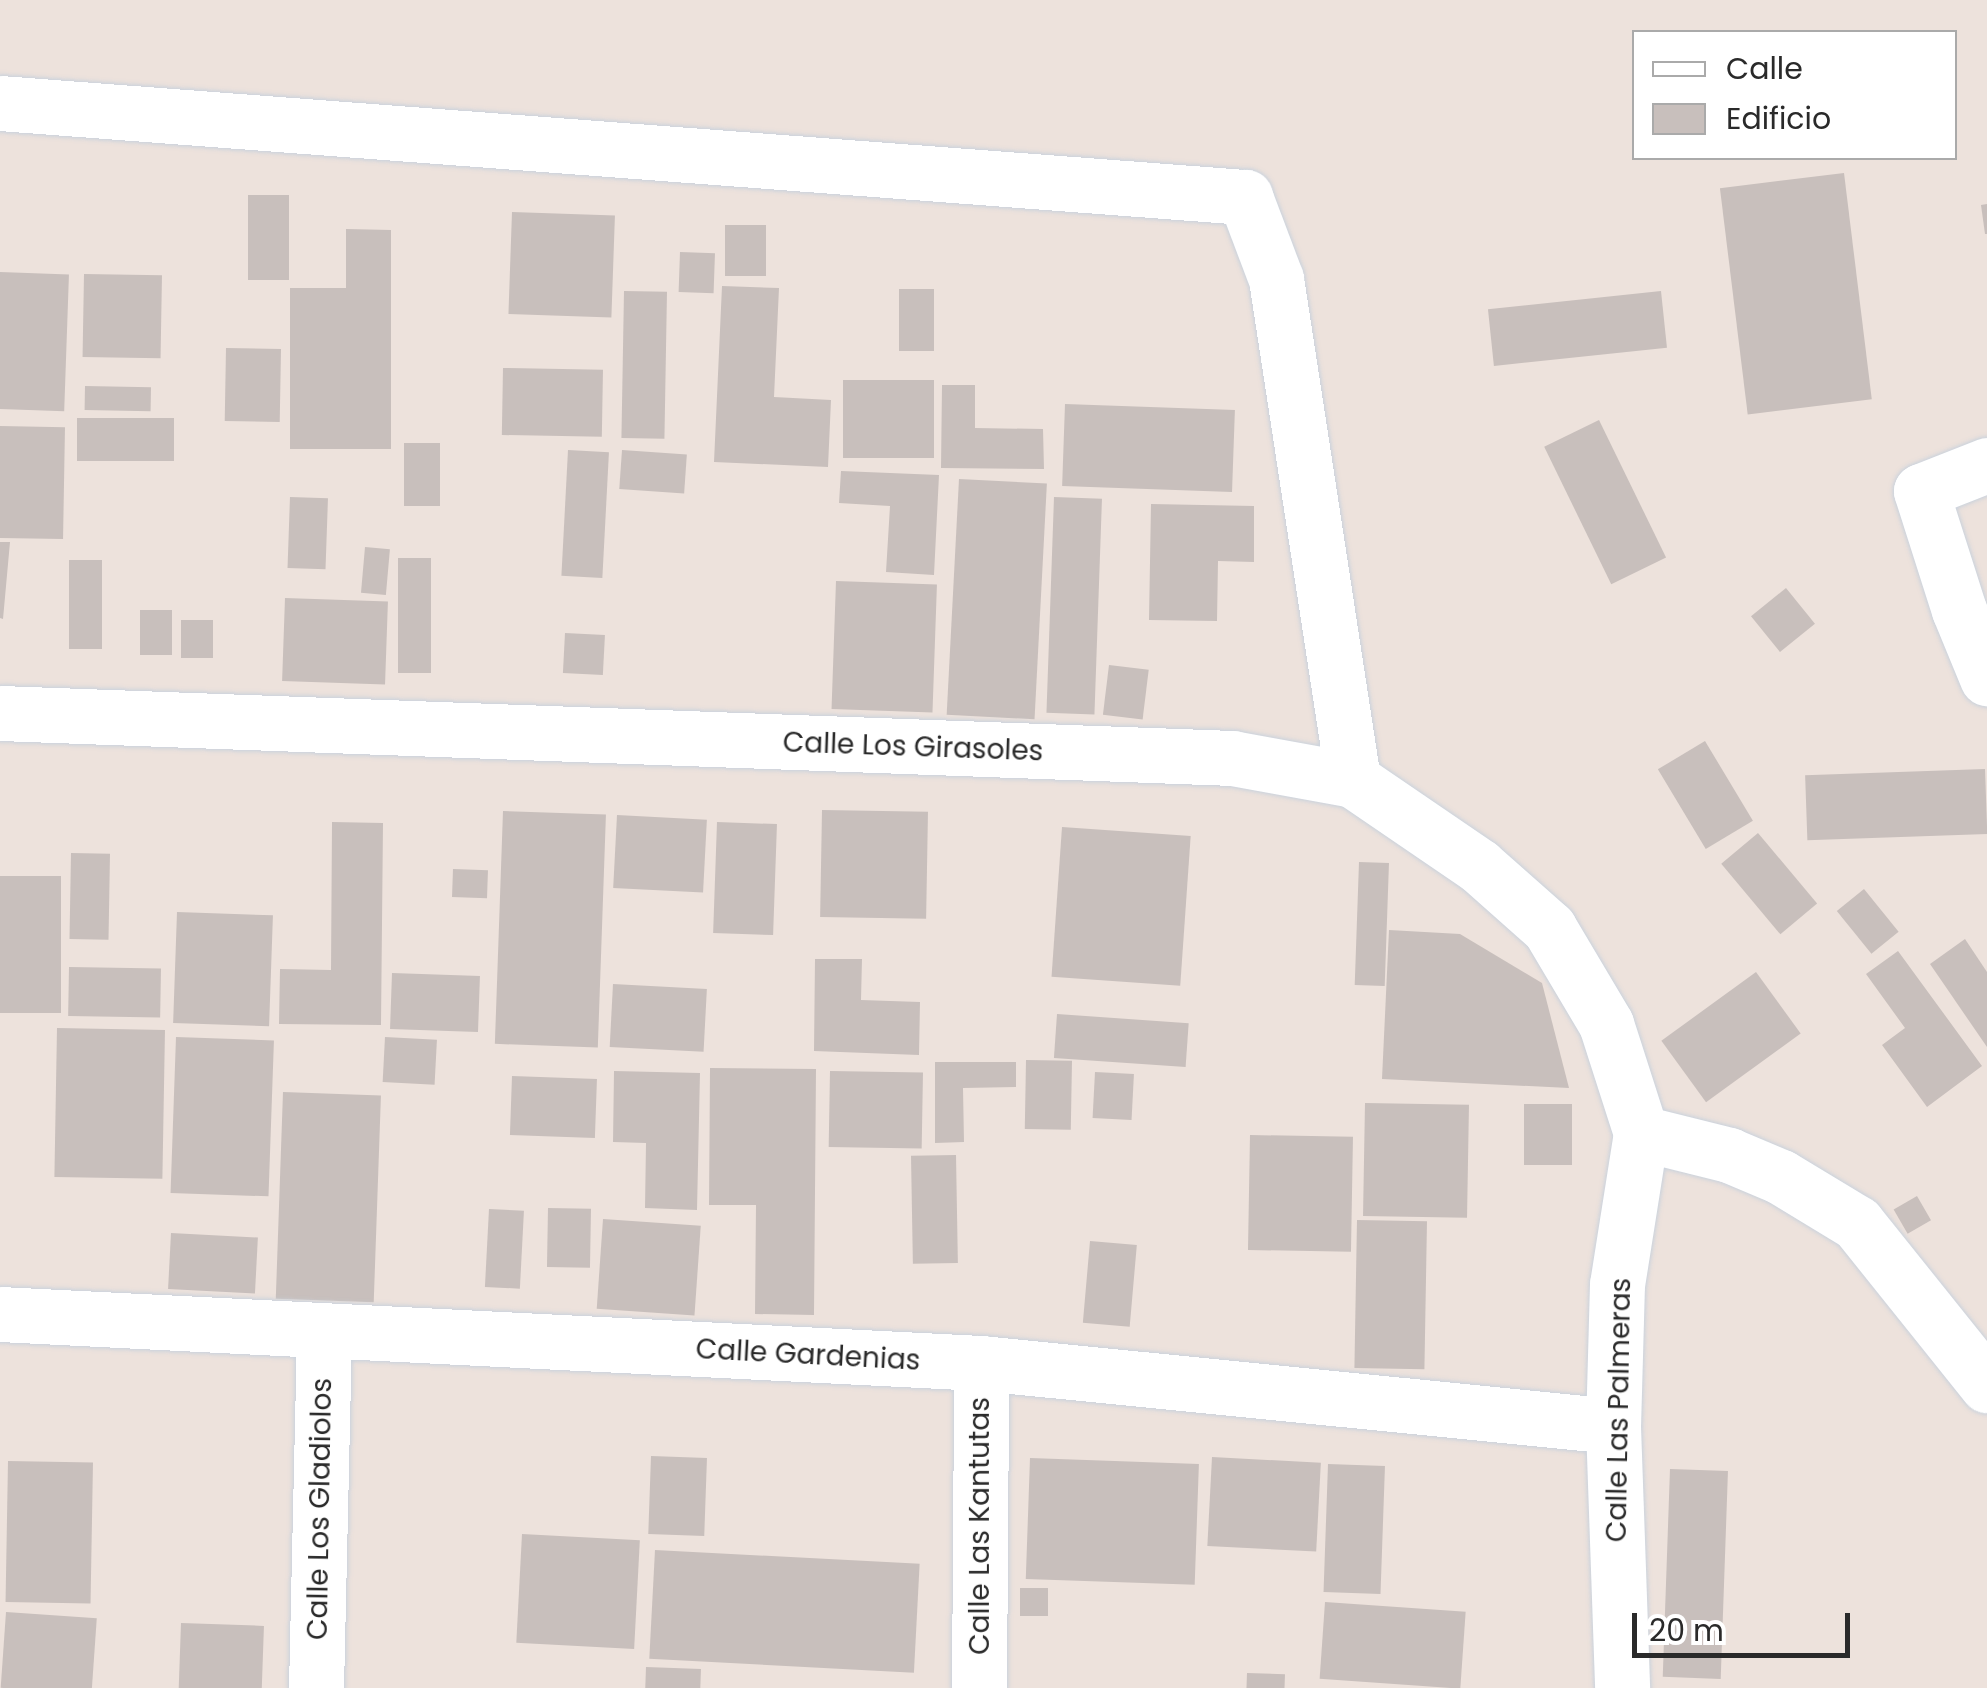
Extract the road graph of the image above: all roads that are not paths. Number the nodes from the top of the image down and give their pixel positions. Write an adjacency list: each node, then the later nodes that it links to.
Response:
1 (0, 103): 5 (street)
2 (1987, 465): 3 (street)
3 (1987, 678)
4 (0, 713): 5 (street, Calle Los Girasoles)
5 (1353, 780): 6 (street, Calle Los Girasoles)
6 (1642, 1133): 10 (street); 11 (street, Calle Las Palmeras)
7 (0, 1314): 8 (street, Calle Gardenias)
8 (324, 1331): 9 (street, Calle Gardenias); 12 (street, Calle Los Gladiolos)
9 (981, 1364): 11 (street, Calle Gardenias); 13 (street, Calle Las Kantutas)
10 (1987, 1385)
11 (1613, 1426): 14 (street, Calle Las Palmeras)
12 (316, 1688)
13 (979, 1688)
14 (1622, 1688)

